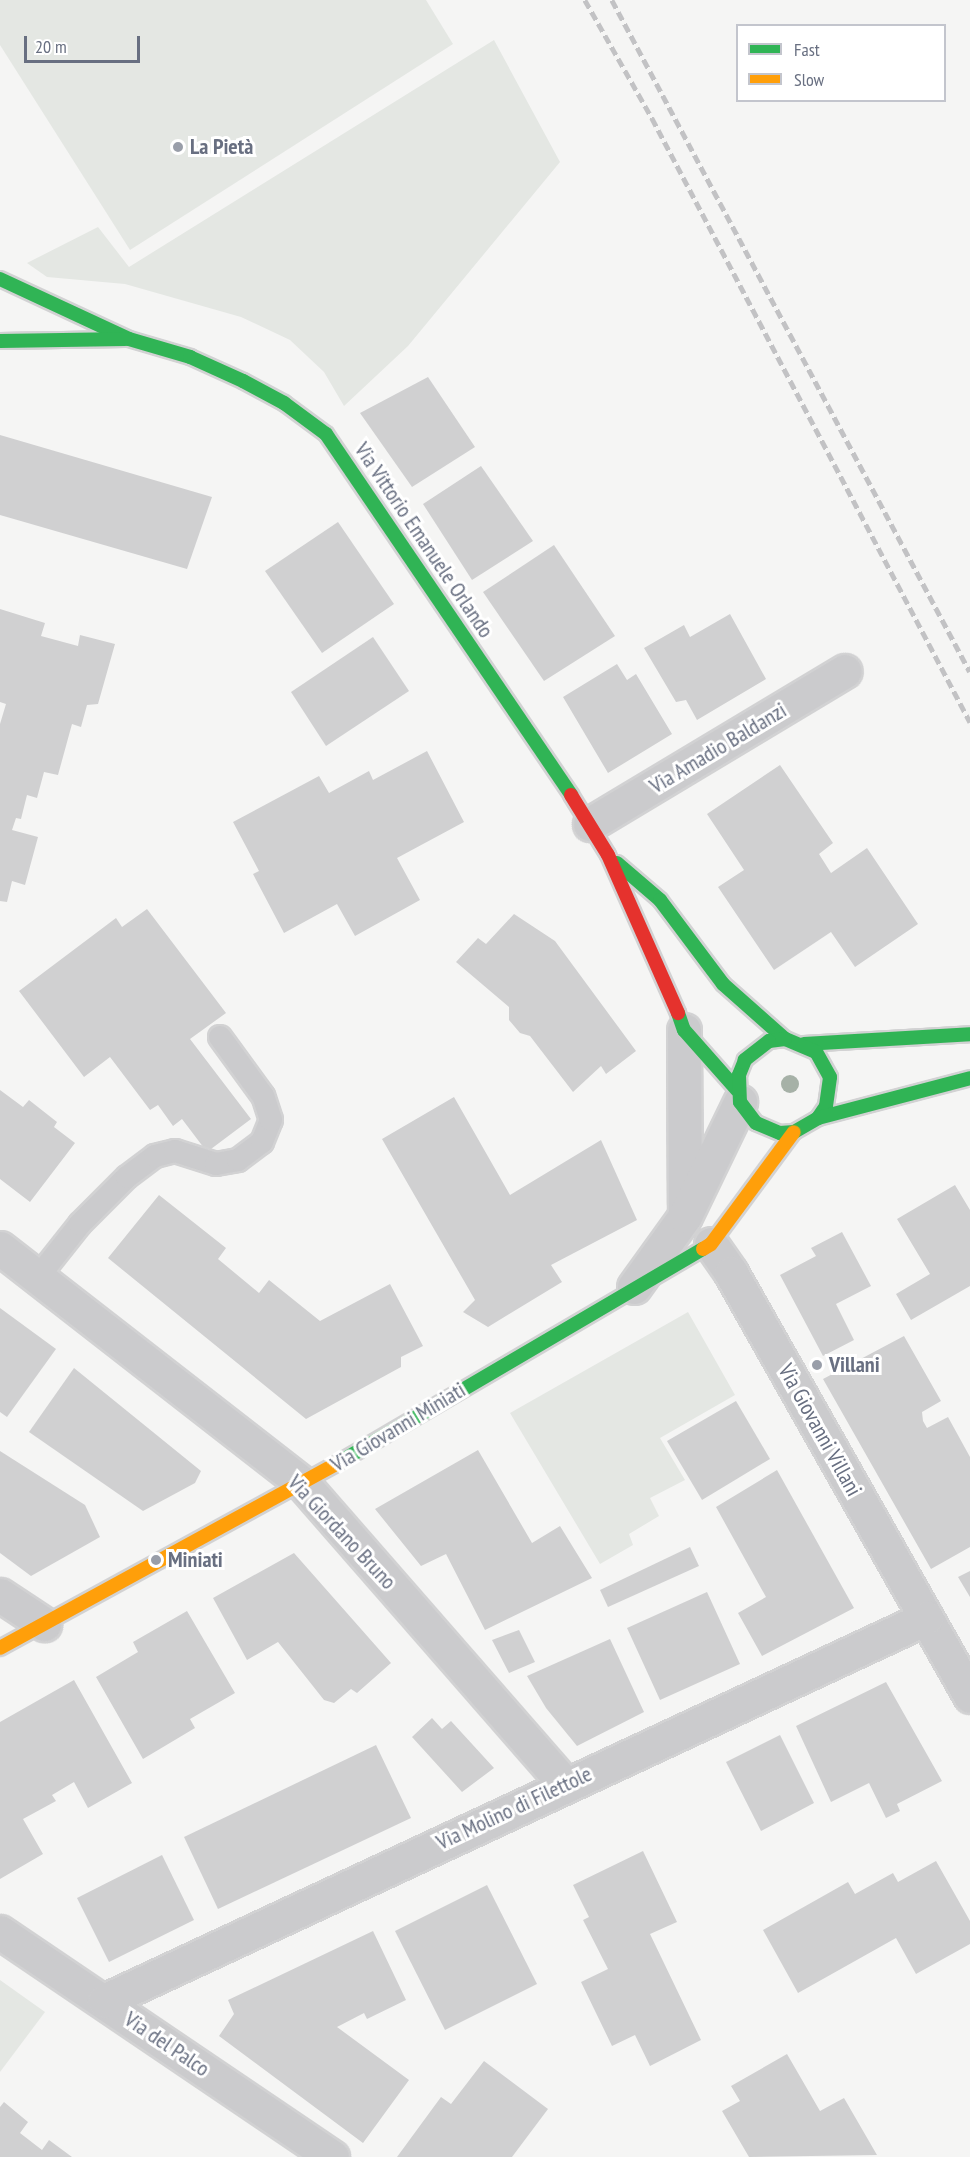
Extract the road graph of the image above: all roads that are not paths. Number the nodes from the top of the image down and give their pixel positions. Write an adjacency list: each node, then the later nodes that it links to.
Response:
1 (0, 279): 2 (main road)
2 (129, 339): 3 (main road); 5 (main road, Via Vittorio Emanuele Orlando)
3 (0, 341)
4 (845, 671): 5 (street, Via Amadio Baldanzi)
5 (590, 825): 6 (main road, Via Vittorio Emanuele Orlando)
6 (608, 855): 7 (main road); 10 (main road)
7 (684, 1030): 13 (main road); 16 (street)
8 (970, 1034): 11 (main road)
9 (220, 1037): 19 (lane)
10 (785, 1039): 11 (main road); 13 (main road, Via Giovanni Miniati)
11 (804, 1044): 14 (main road)
12 (970, 1078): 14 (main road, Via Giovanni Miniati)
13 (739, 1096): 15 (main road); 16 (street, Via Giovanni Miniati)
14 (818, 1118): 15 (main road, Via Giovanni Miniati)
15 (794, 1132): 17 (main road, Via Giovanni Miniati)
16 (685, 1216): 20 (street, Via Giovanni Miniati)
17 (711, 1244): 20 (main road, Via Giovanni Miniati); 23 (street, Via Giovanni Villani)
18 (0, 1248): 19 (street, Via Giordano Bruno)
19 (38, 1278): 21 (street, Via Giordano Bruno)
20 (634, 1287): 21 (main road, Via Giovanni Miniati)
21 (303, 1484): 24 (main road, Via Giovanni Miniati); 27 (street, Via Giordano Bruno)
22 (0, 1596): 24 (street)
23 (926, 1618): 26 (street, Via Giovanni Villani); 27 (street, Via Molino di Filettole)
24 (44, 1624): 25 (main road, Via Giovanni Miniati)
25 (0, 1648)
26 (970, 1696)
27 (565, 1784): 29 (street, Via Molino di Filettole)
28 (0, 1932): 29 (street, Via del Palco)
29 (104, 2001): 30 (street, Via del Palco)
30 (332, 2157)

